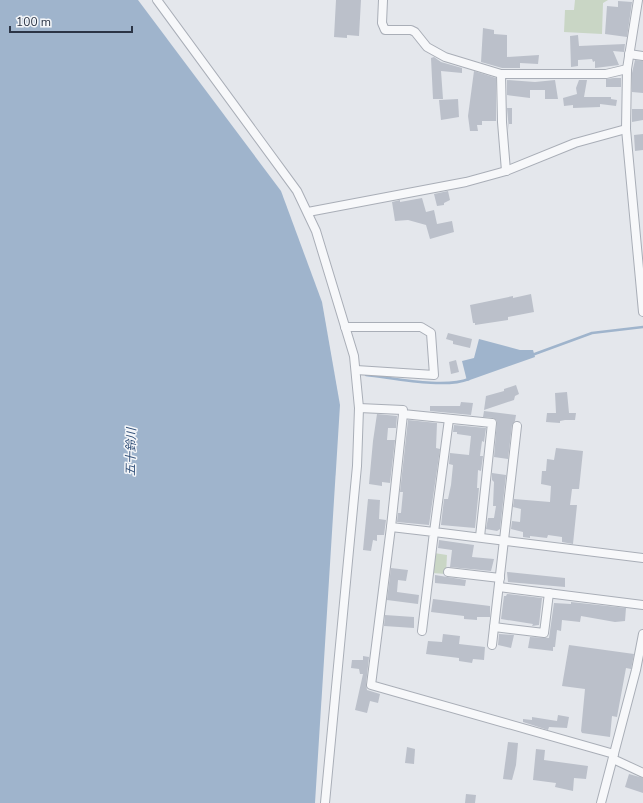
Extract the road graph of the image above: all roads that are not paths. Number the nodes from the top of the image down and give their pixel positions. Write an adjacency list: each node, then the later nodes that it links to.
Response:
1 (157, 0): 10 (street)
2 (383, 0): 7 (street)
3 (638, 0): 4 (street)
4 (629, 54): 5 (street); 6 (street)
5 (643, 56)
6 (626, 68): 7 (street); 8 (street)
7 (501, 74): 9 (street)
8 (626, 129): 9 (street); 11 (street)
9 (506, 171): 10 (street)
10 (308, 212): 13 (street)
11 (640, 225): 12 (street)
12 (643, 312)
13 (345, 327): 14 (street); 14 (street)
14 (356, 370): 15 (street)
15 (359, 408): 16 (street); 35 (street)
16 (403, 414): 17 (street); 19 (street)
17 (449, 419): 20 (street); 21 (street)
18 (518, 426): 22 (street)
19 (390, 527): 20 (street); 33 (street)
20 (434, 532): 21 (street); 30 (street)
21 (480, 538): 22 (street)
22 (504, 541): 23 (street); 25 (street)
23 (643, 558)
24 (448, 572): 25 (street)
25 (500, 578): 26 (street)
26 (499, 587): 27 (street); 29 (street)
27 (549, 593): 28 (street); 29 (street)
28 (643, 605)
29 (494, 627): 32 (street)
30 (422, 631)
31 (643, 634): 33 (street)
32 (492, 645)
33 (613, 757): 34 (street); 36 (street)
34 (643, 773)
35 (325, 803)
36 (601, 803)

